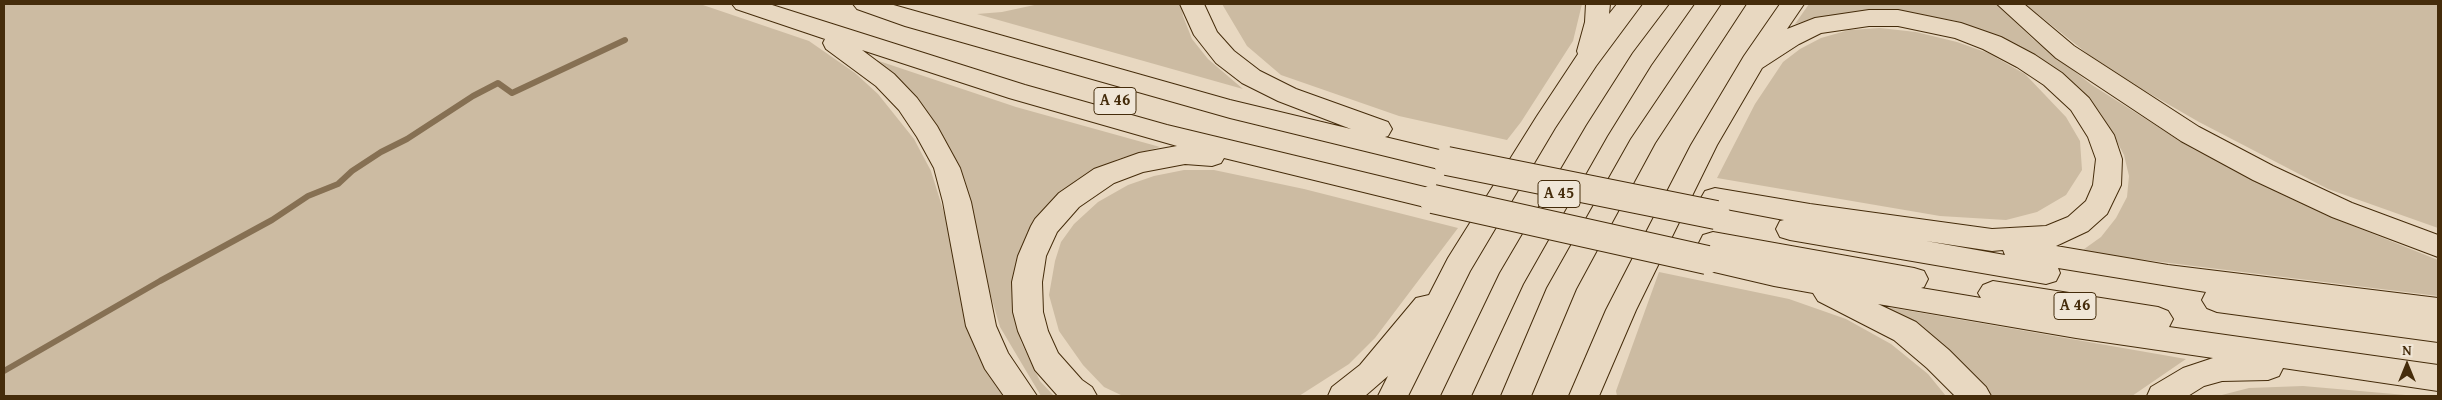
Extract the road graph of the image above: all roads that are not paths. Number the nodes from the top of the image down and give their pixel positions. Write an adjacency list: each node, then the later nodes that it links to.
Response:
1 (744, 4): 11 (highway)
2 (864, 4): 15 (highway, A 46)
3 (915, 4): 14 (highway)
4 (1192, 4): 14 (highway)
5 (1598, 4): 12 (highway)
6 (1630, 4): 12 (highway)
7 (1682, 4): 31 (highway, A 45)
8 (1734, 4): 32 (highway, A 45)
9 (1792, 4): 13 (highway)
10 (2009, 4): 19 (highway)
11 (791, 11): 15 (highway, A 46); 16 (highway); 27 (highway)
12 (1587, 60): 20 (highway)
13 (1752, 62): 17 (highway); 26 (highway)
14 (1388, 133): 15 (highway)
15 (1443, 172): 16 (highway); 18 (highway, bridge); 18 (highway, A 46, bridge)
16 (1336, 177): 28 (highway)
17 (1806, 214): 18 (highway); 22 (highway)
18 (1713, 229): 21 (highway); 23 (highway, A 46); 24 (highway, A 46)
19 (2438, 246)
20 (1458, 266): 29 (highway); 30 (highway)
21 (1774, 275): 25 (highway); 33 (highway)
22 (2438, 310)
23 (2438, 330)
24 (2438, 358)
25 (2438, 378): 34 (highway)
26 (1591, 388)
27 (1022, 396)
28 (1081, 396)
29 (1343, 396)
30 (1393, 396)
31 (1456, 396)
32 (1516, 396)
33 (1975, 396)
34 (2162, 396)

